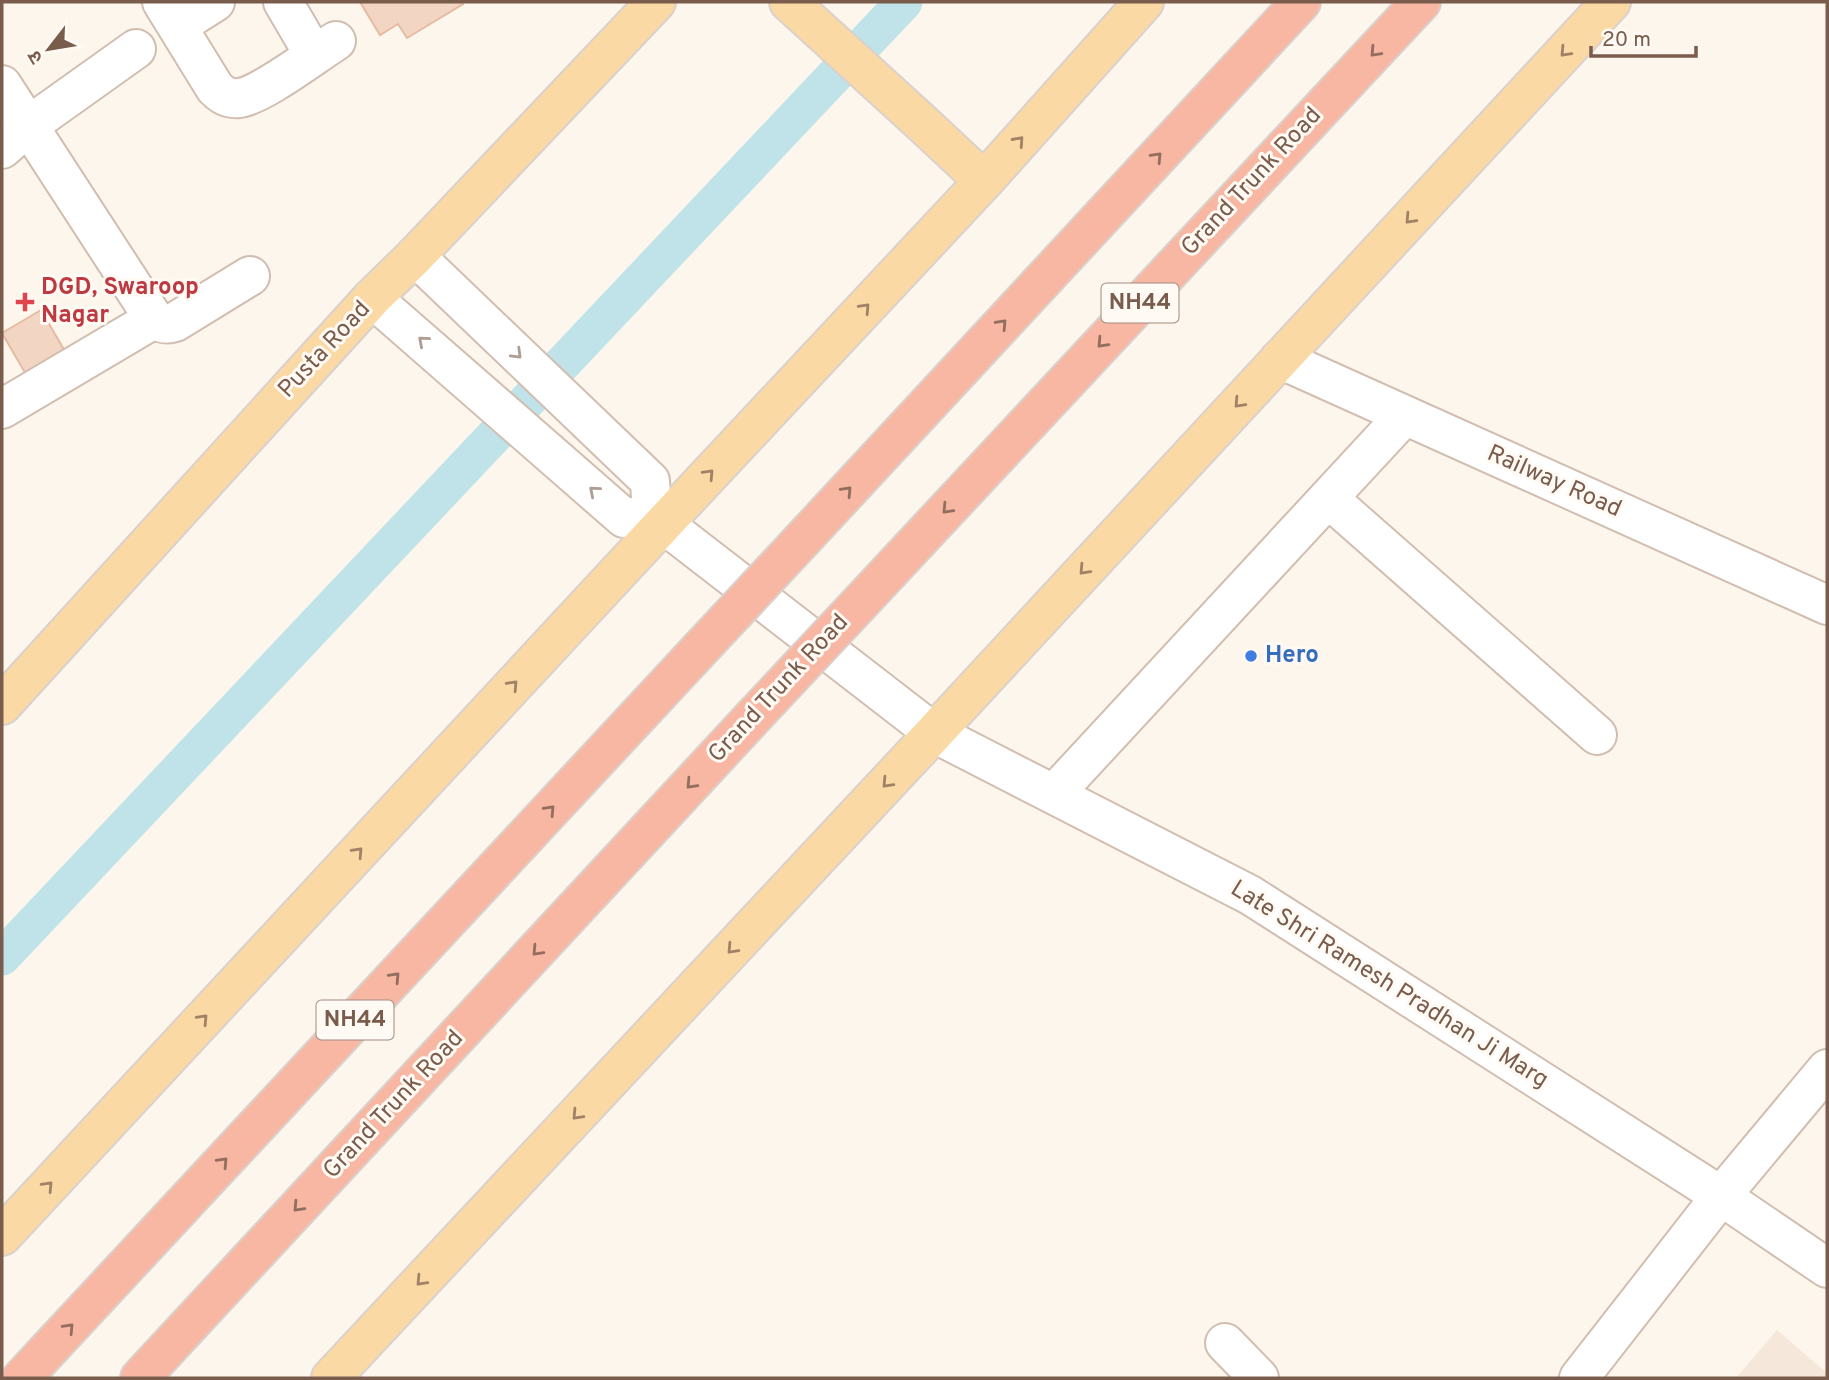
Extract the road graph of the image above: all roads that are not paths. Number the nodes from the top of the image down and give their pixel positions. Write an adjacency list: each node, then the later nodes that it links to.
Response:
1 (215, 2): 9 (street)
2 (283, 2): 9 (street)
3 (656, 2): 14 (main road, Pusta Road)
4 (789, 2): 13 (main road)
5 (1144, 2): 13 (main road, one-way to 5)
6 (1301, 2): 33 (highway, NH44, one-way to 6, bridge)
7 (1421, 2): 34 (highway, Grand Trunk Road / NH44, one-way to 34, bridge)
8 (1611, 2): 18 (main road, one-way to 18)
9 (169, 14)
10 (136, 49): 12 (street)
11 (2, 85): 12 (street)
12 (15, 137): 17 (street)
13 (984, 181): 22 (main road, one-way to 13)
14 (415, 256): 16 (main road, Pusta Road); 22 (street, one-way to 22)
15 (250, 276): 17 (street)
16 (372, 298): 22 (street, one-way to 16); 24 (main road, Pusta Road)
17 (154, 319): 19 (street)
18 (1280, 359): 20 (street, Railway Road); 25 (main road, one-way to 25)
19 (2, 409)
20 (1405, 415): 21 (street); 23 (street, Railway Road)
21 (1328, 498): 26 (street); 27 (street)
22 (657, 520): 25 (street, Late Shri Ramesh Pradhan Ji Marg); 30 (main road, one-way to 22)
23 (1827, 605)
24 (2, 705)
25 (934, 733): 27 (street, Late Shri Ramesh Pradhan Ji Marg); 35 (main road, one-way to 35)
26 (1597, 735)
27 (1054, 794): 29 (street, Late Shri Ramesh Pradhan Ji Marg)
28 (1827, 1069): 29 (street)
29 (1721, 1196): 31 (street, Late Shri Ramesh Pradhan Ji Marg); 37 (street)
30 (2, 1236)
31 (1827, 1268)
32 (1226, 1343): 36 (street)
33 (22, 1378)
34 (140, 1378)
35 (331, 1378)
36 (1259, 1378)
37 (1579, 1378)

